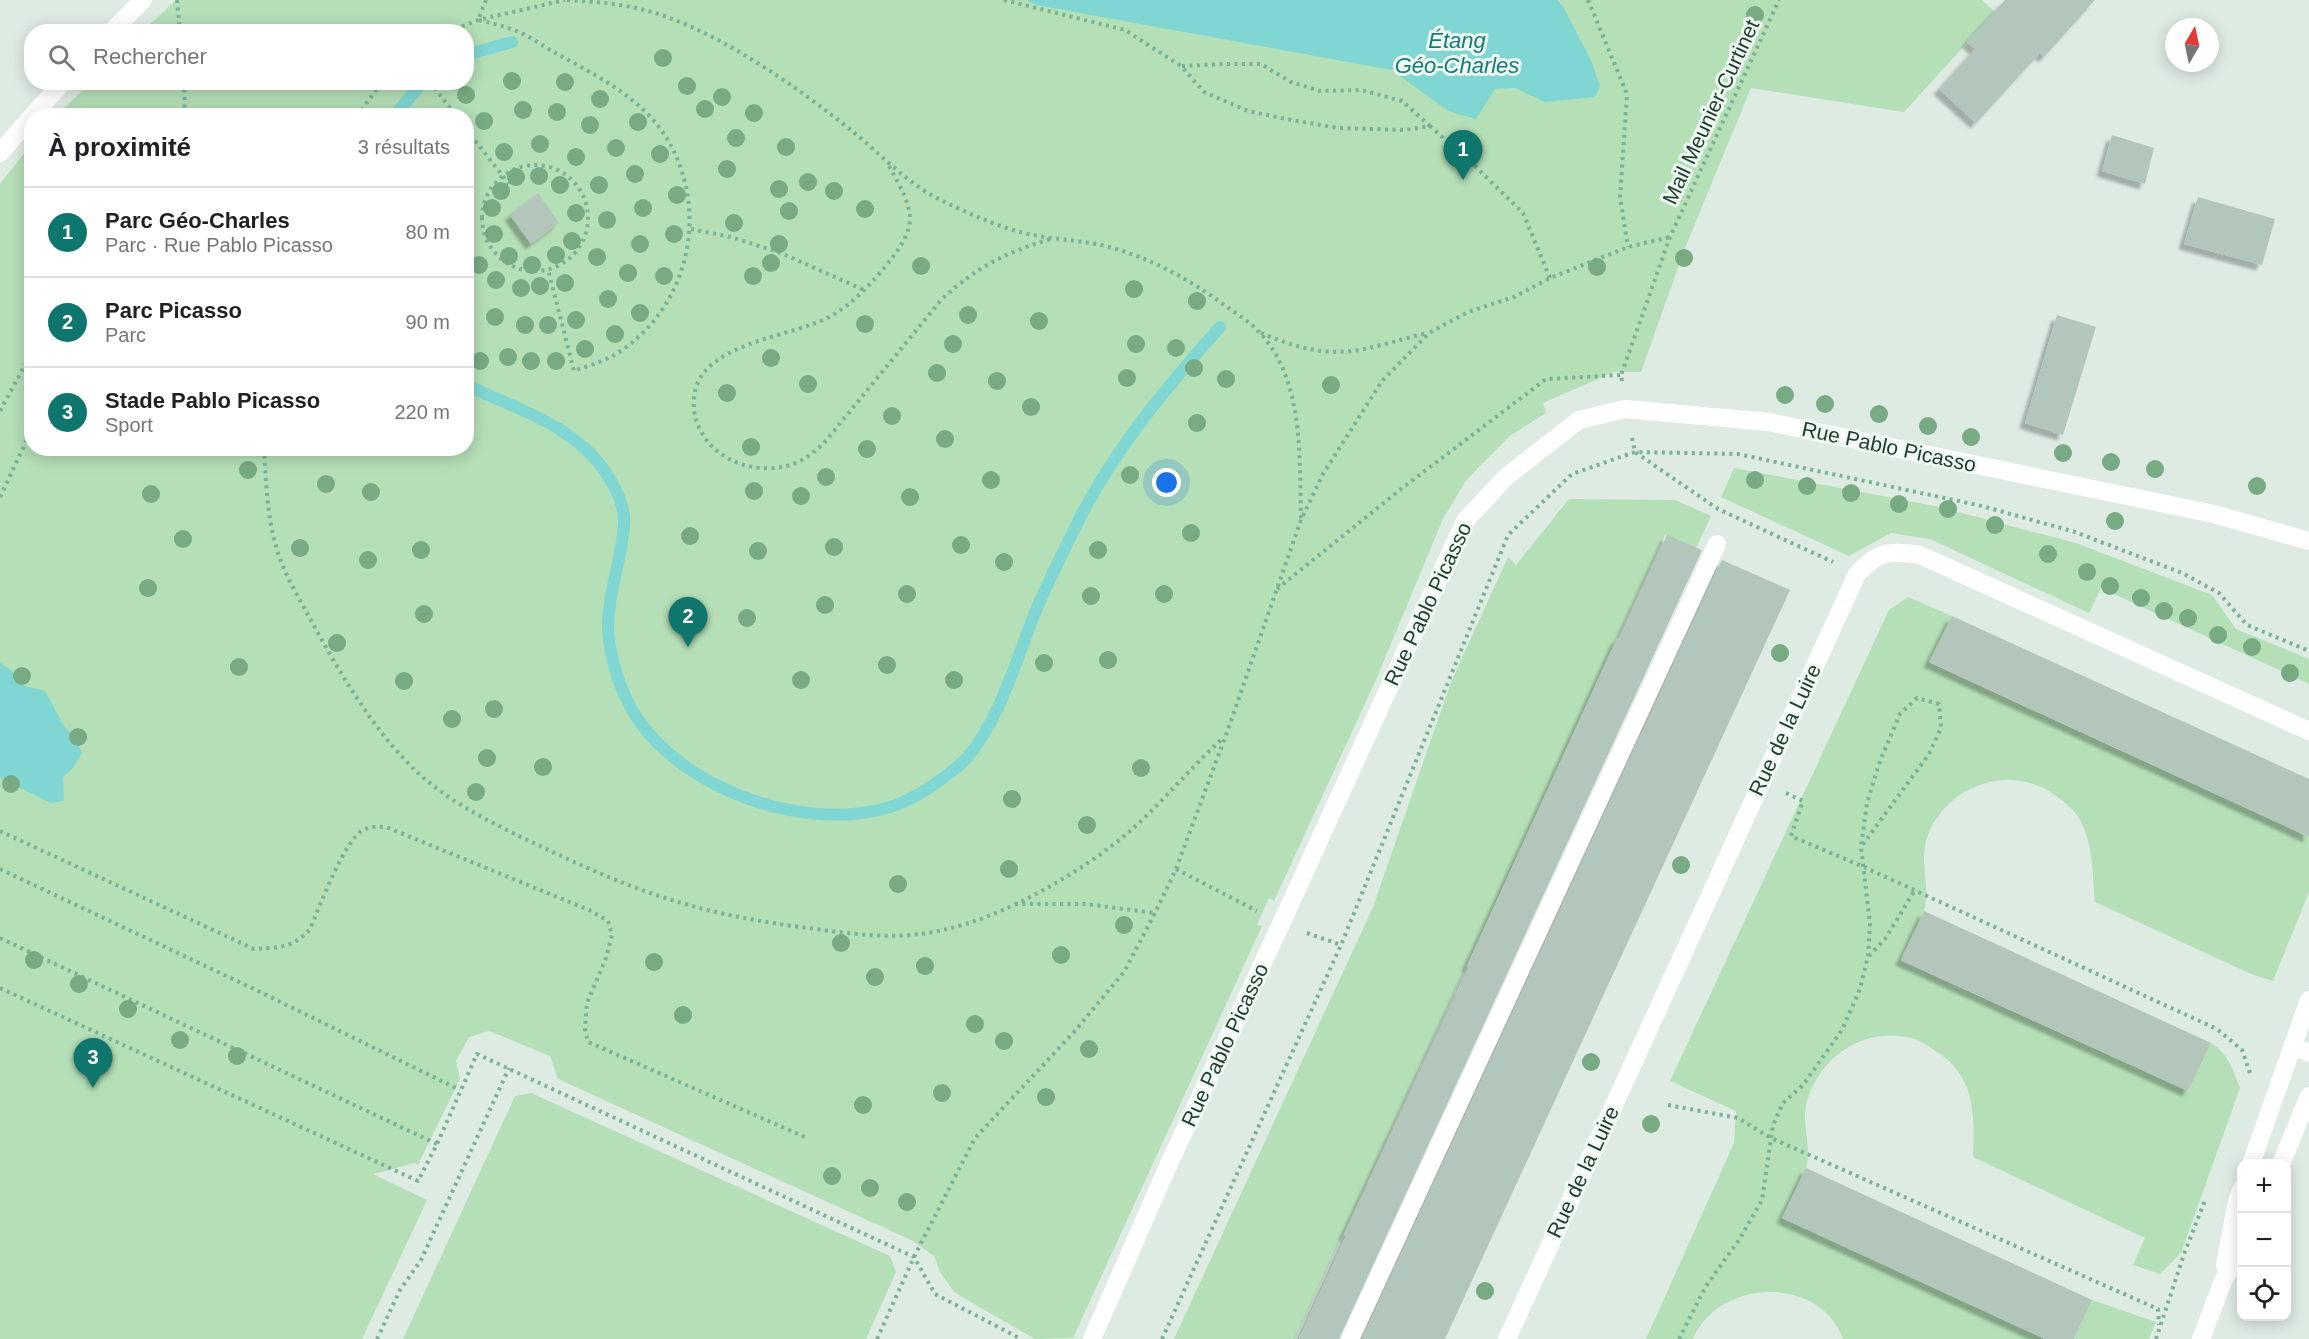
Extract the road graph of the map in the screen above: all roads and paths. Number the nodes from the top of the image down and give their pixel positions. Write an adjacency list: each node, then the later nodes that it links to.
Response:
1 (143, 0): 9 (street)
2 (177, 0): 10 (path)
3 (486, 0): 8 (path)
4 (566, 0): 8 (path); 25 (path)
5 (1004, 0): 12 (path)
6 (1588, 0): 31 (path)
7 (1779, 0): 29 (path, Mail Meunier-Curtinet)
8 (478, 20): 11 (path); 28 (path)
9 (119, 24)
10 (179, 24)
11 (468, 24)
12 (1181, 66): 22 (path); 22 (path)
13 (56, 90): 17 (street)
14 (184, 90): 18 (path)
15 (376, 90): 19 (path)
16 (436, 90): 20 (path)
17 (39, 108)
18 (184, 108)
19 (363, 108)
20 (450, 108)
21 (24, 125): 24 (street)
22 (1430, 126): 33 (path)
23 (474, 139): 26 (path)
24 (0, 153)
25 (888, 164): 30 (path); 34 (path)
26 (503, 176): 27 (path); 32 (path); 32 (path)
27 (509, 184)
28 (691, 229): 32 (path); 34 (path)
29 (1670, 237): 31 (path); 47 (path, Mail Meunier-Curtinet)
30 (1052, 239): 34 (path); 35 (path)
31 (1628, 247): 33 (path)
32 (548, 269)
33 (1550, 278): 36 (path)
34 (864, 290)
35 (1259, 332): 36 (path); 43 (path)
36 (1429, 333): 43 (path)
37 (24, 367): 38 (path)
38 (0, 411)
39 (24, 446): 42 (path)
40 (1635, 452): 46 (path)
41 (265, 456): 56 (path)
42 (0, 497)
43 (1301, 520): 47 (path)
44 (2309, 541): 83 (street, Rue Pablo Picasso)
45 (1717, 544): 84 (street)
46 (1808, 549)
47 (1276, 590): 49 (path)
48 (2309, 730): 50 (street, Rue de la Luire)
49 (1226, 735): 56 (path); 57 (path)
50 (1761, 782): 53 (path); 85 (street, Rue de la Luire)
51 (0, 831): 69 (path)
52 (1861, 848): 52 (path); 53 (path)
53 (1864, 867): 55 (path); 59 (path)
54 (0, 870): 66 (path)
55 (1915, 890): 59 (path); 65 (path)
56 (1013, 904): 57 (path)
57 (1155, 913): 77 (path)
58 (0, 938): 71 (path)
59 (1868, 956): 70 (path)
60 (0, 988): 71 (path)
61 (2309, 1000): 62 (street)
62 (2306, 1018): 63 (street)
63 (2301, 1050): 72 (street)
64 (509, 1068): 66 (path); 77 (path); 80 (path)
65 (2249, 1086)
66 (460, 1090): 71 (path)
67 (2309, 1096): 73 (street)
68 (1668, 1105): 70 (path)
69 (805, 1137)
70 (1771, 1138): 79 (path); 86 (path)
71 (436, 1144)
72 (2253, 1159)
73 (2283, 1159)
74 (2210, 1189): 79 (path)
75 (2237, 1201): 78 (street)
76 (2237, 1255): 78 (street)
77 (914, 1257): 81 (path); 82 (path)
78 (2223, 1281): 88 (street)
79 (2159, 1329): 87 (path)
80 (377, 1339)
81 (878, 1339)
82 (1022, 1339)
83 (1092, 1339)
84 (1350, 1339)
85 (1507, 1339)
86 (1679, 1339)
87 (2156, 1339)
88 (2201, 1339)

